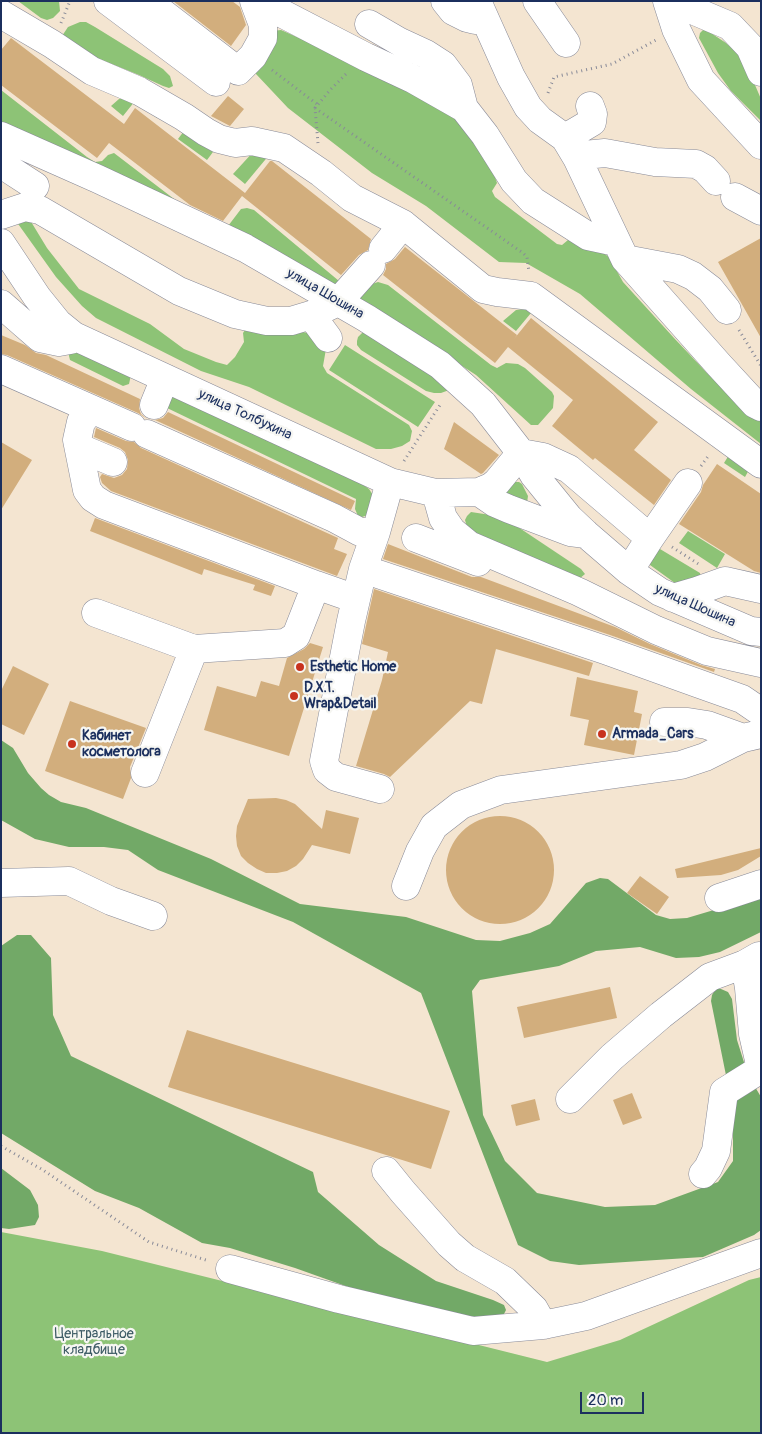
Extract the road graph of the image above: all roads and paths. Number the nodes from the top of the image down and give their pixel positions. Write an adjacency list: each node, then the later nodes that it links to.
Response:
1 (108, 1): 18 (street)
2 (147, 1): 14 (street)
3 (254, 1): 14 (street)
4 (258, 1): 21 (street)
5 (445, 1): 9 (street)
6 (537, 1): 12 (street)
7 (667, 1): 23 (street)
8 (671, 1): 16 (street)
9 (481, 10): 25 (street)
10 (1, 14): 30 (street)
11 (369, 24): 21 (street)
12 (566, 43)
13 (644, 47): 17 (path)
14 (252, 56): 19 (path)
15 (348, 72): 19 (path)
16 (761, 72)
17 (554, 77)
18 (216, 82)
19 (317, 104): 33 (path)
20 (590, 106): 25 (street)
21 (464, 108): 32 (street)
22 (2, 136): 24 (street); 35 (street, улица Шошина)
23 (761, 145)
24 (1, 148)
25 (571, 148): 28 (street); 32 (street)
26 (1, 164): 27 (street)
27 (35, 186)
28 (761, 211)
29 (1, 215): 37 (street)
30 (402, 224): 35 (street); 50 (street)
31 (1, 243): 38 (street, улица Толбухина)
32 (621, 250): 36 (street); 45 (street)
33 (528, 257)
34 (2, 299): 38 (street)
35 (338, 302): 37 (street); 48 (street, улица Шошина)
36 (727, 310): 40 (path)
37 (311, 315): 39 (street)
38 (74, 336): 42 (street, улица Толбухина)
39 (328, 338)
40 (761, 366)
41 (1, 369): 46 (street)
42 (165, 378): 44 (street); 51 (street, улица Толбухина)
43 (439, 402): 51 (path)
44 (154, 405)
45 (761, 407)
46 (91, 410): 47 (street); 55 (street)
47 (80, 448): 49 (street); 63 (street)
48 (521, 453): 53 (street); 56 (street, улица Шошина); 57 (street)
49 (113, 462)
50 (761, 464)
51 (390, 482): 54 (street, улица Толбухина); 55 (street)
52 (688, 484): 57 (street)
53 (480, 492): 54 (street, улица Толбухина); 56 (street, улица Шошина)
54 (436, 493): 59 (street)
55 (376, 532): 60 (street)
56 (586, 534): 61 (street, улица Шошина)
57 (651, 536): 61 (street); 62 (path)
58 (416, 538): 59 (street)
59 (506, 561): 70 (street)
60 (363, 569): 66 (street); 71 (street)
61 (629, 571): 65 (street, улица Шошина)
62 (725, 581): 64 (street); 65 (street)
63 (316, 585): 66 (street); 69 (street)
64 (761, 589)
65 (673, 598): 68 (street, улица Шошина)
66 (356, 599): 75 (street)
67 (96, 612): 69 (street)
68 (761, 632)
69 (194, 649): 74 (street)
70 (761, 663)
71 (761, 712)
72 (664, 722): 73 (street)
73 (752, 736): 78 (street)
74 (145, 773)
75 (380, 789)
76 (1, 883): 80 (street)
77 (761, 884): 79 (street)
78 (406, 886)
79 (719, 898)
80 (153, 916)
81 (753, 960): 82 (street); 84 (street)
82 (756, 1022): 83 (street)
83 (761, 1069): 87 (street)
84 (570, 1098)
85 (1, 1146): 89 (path)
86 (386, 1170): 90 (street)
87 (703, 1174)
88 (761, 1253): 90 (street)
89 (230, 1268): 90 (street)
90 (544, 1325)

